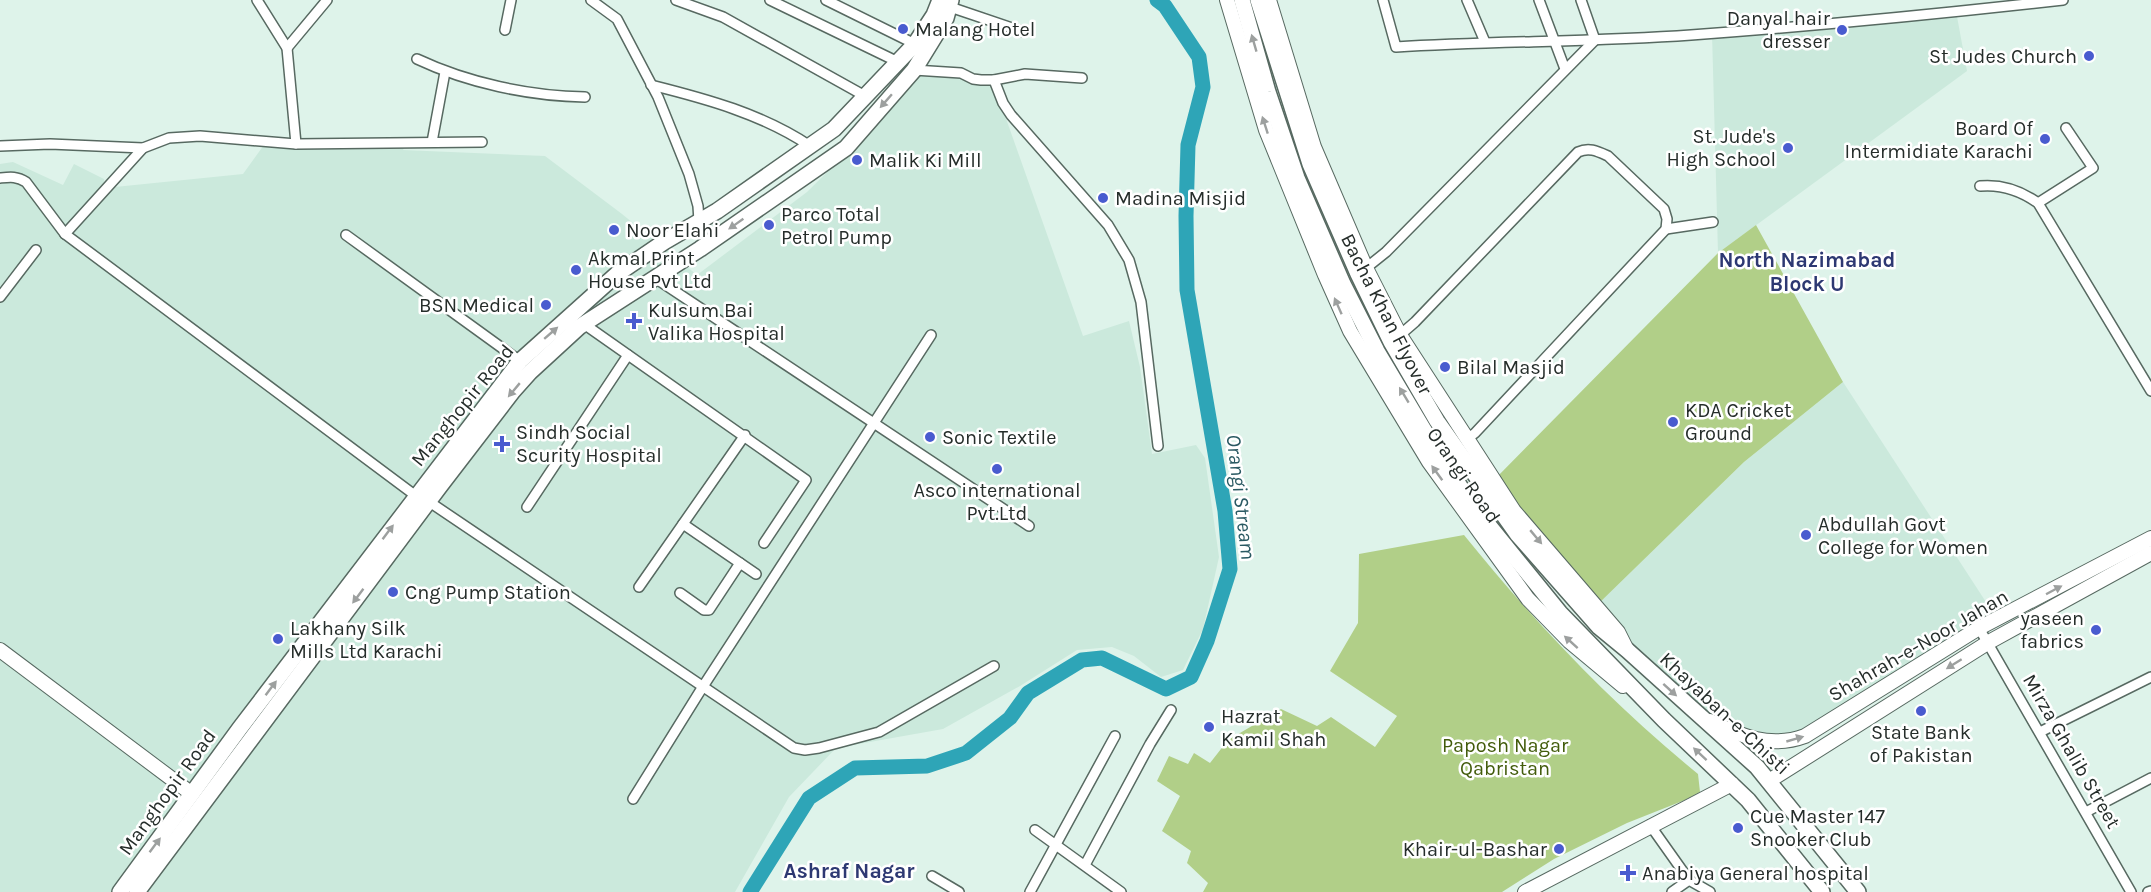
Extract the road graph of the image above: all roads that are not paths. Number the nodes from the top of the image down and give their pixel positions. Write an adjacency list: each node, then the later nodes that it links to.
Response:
1 (256, 0): 25 (street)
2 (327, 0): 25 (street)
3 (512, 0): 19 (street)
4 (591, 0): 33 (street)
5 (676, 0): 34 (street)
6 (770, 0): 27 (street)
7 (826, 0): 24 (street)
8 (1227, 0): 89 (street, Orangi Road, one-way to 8)
9 (1242, 0): 89 (main road, Bacha Khan Flyover, one-way to 9)
10 (1258, 0): 79 (main road, Bacha Khan Flyover)
11 (1269, 0): 55 (street, Orangi Road)
12 (1383, 0): 23 (street)
13 (1467, 0): 23 (street)
14 (1539, 0): 22 (street)
15 (1581, 0): 21 (street)
16 (2063, 0): 18 (street)
17 (947, 2): 20 (street); 24 (main road, Manghopir Road); 29 (main road, Manghopir Road)
18 (2019, 3): 21 (street)
19 (505, 30)
20 (1024, 32)
21 (1595, 40): 22 (street); 28 (street)
22 (1553, 41): 23 (street); 28 (street)
23 (1485, 42)
24 (915, 44): 27 (main road, Manghopir Road)
25 (287, 48): 39 (street)
26 (417, 59): 30 (street)
27 (896, 62): 34 (main road, Manghopir Road)
28 (1565, 69): 55 (street)
29 (914, 70): 32 (street); 52 (main road, Manghopir Road, one-way to 52)
30 (445, 72): 35 (street); 38 (street)
31 (1082, 78): 32 (street)
32 (994, 80): 67 (street)
33 (651, 85): 41 (street); 46 (street)
34 (865, 96): 41 (main road, Manghopir Road)
35 (585, 97)
36 (2066, 128): 45 (street)
37 (482, 141): 38 (street)
38 (432, 142): 39 (street)
39 (296, 144): 42 (street)
40 (0, 146): 42 (street)
41 (810, 146): 46 (main road, Manghopir Road)
42 (143, 148): 50 (street)
43 (0, 178): 50 (street)
44 (1980, 186): 45 (street)
45 (2038, 203): 63 (street)
46 (699, 221): 49 (main road, Manghopir Road); 52 (main road)
47 (1713, 222): 48 (street)
48 (1666, 229): 60 (street); 66 (street)
49 (680, 233): 54 (main road); 62 (main road, Manghopir Road, one-way to 49)
50 (65, 234): 68 (street)
51 (346, 235): 62 (street)
52 (707, 244): 54 (main road, Manghopir Road)
53 (36, 250): 57 (street)
54 (694, 253): 56 (main road, Manghopir Road)
55 (1366, 268): 60 (street, Orangi Road)
56 (655, 278): 58 (main road, Manghopir Road); 64 (street)
57 (0, 297)
58 (584, 324): 61 (street); 68 (main road, Manghopir Road, one-way to 68)
59 (932, 335): 64 (street)
60 (1400, 335): 66 (street, Orangi Road)
61 (628, 355): 65 (street); 69 (street)
62 (520, 362): 68 (main road, Manghopir Road)
63 (2151, 391)
64 (874, 423): 71 (street); 86 (street)
65 (745, 435): 70 (street); 73 (street)
66 (1467, 439): 83 (street, Orangi Road, one-way to 83)
67 (1158, 446)
68 (422, 499): 86 (street); 95 (main road, Manghopir Road, one-way to 68); 107 (main road, Manghopir Road, one-way to 107)
69 (527, 507)
70 (683, 524): 75 (street); 77 (street)
71 (1029, 526)
72 (2151, 538): 80 (street, Shahrah-e-Noor Jahan, one-way to 72)
73 (764, 543)
74 (2151, 553): 81 (street, Shahrah-e-Noor Jahan)
75 (740, 563): 76 (street); 78 (street)
76 (756, 574)
77 (639, 587)
78 (680, 593)
79 (1575, 601): 83 (main road, Khayaban-e-Chisti)
80 (1979, 628): 81 (street, Mirza Ghalib Street); 88 (street, Shahrah-e-Noor Jahan, one-way to 80)
81 (1989, 642): 90 (street, Mirza Ghalib Street); 93 (street, Shahrah-e-Noor Jahan, one-way to 93)
82 (0, 650): 95 (street)
83 (1627, 650): 88 (main road, Khayaban-e-Chisti, one-way to 88)
84 (994, 666): 86 (street)
85 (2151, 677): 90 (street)
86 (702, 688): 96 (street)
87 (1172, 710): 101 (street)
88 (1700, 716): 93 (main road, Khayaban-e-Chisti)
89 (1664, 720): 94 (main road, one-way to 89)
90 (2040, 732): 97 (street, Mirza Ghalib Street)
91 (1115, 736): 100 (street)
92 (2151, 778): 97 (street)
93 (1769, 781): 115 (main road, Khayaban-e-Chisti)
94 (1732, 784): 98 (street); 114 (main road)
95 (192, 794): 106 (main road, Manghopir Road, one-way to 95)
96 (633, 799)
97 (2086, 812): 116 (street, Mirza Ghalib Street)
98 (1650, 825): 103 (street); 105 (street)
99 (1035, 830): 100 (street)
100 (1057, 844): 101 (street); 109 (street)
101 (1085, 865): 104 (street)
102 (932, 876): 108 (street)
103 (1689, 880): 112 (street); 113 (street)
104 (1109, 883): 110 (street); 111 (street)
105 (1528, 891)
106 (120, 892)
107 (137, 892)
108 (959, 892)
109 (1030, 892)
110 (1104, 892)
111 (1122, 892)
112 (1672, 892)
113 (1710, 892)
114 (1822, 892)
115 (1858, 892)
116 (2131, 892)

